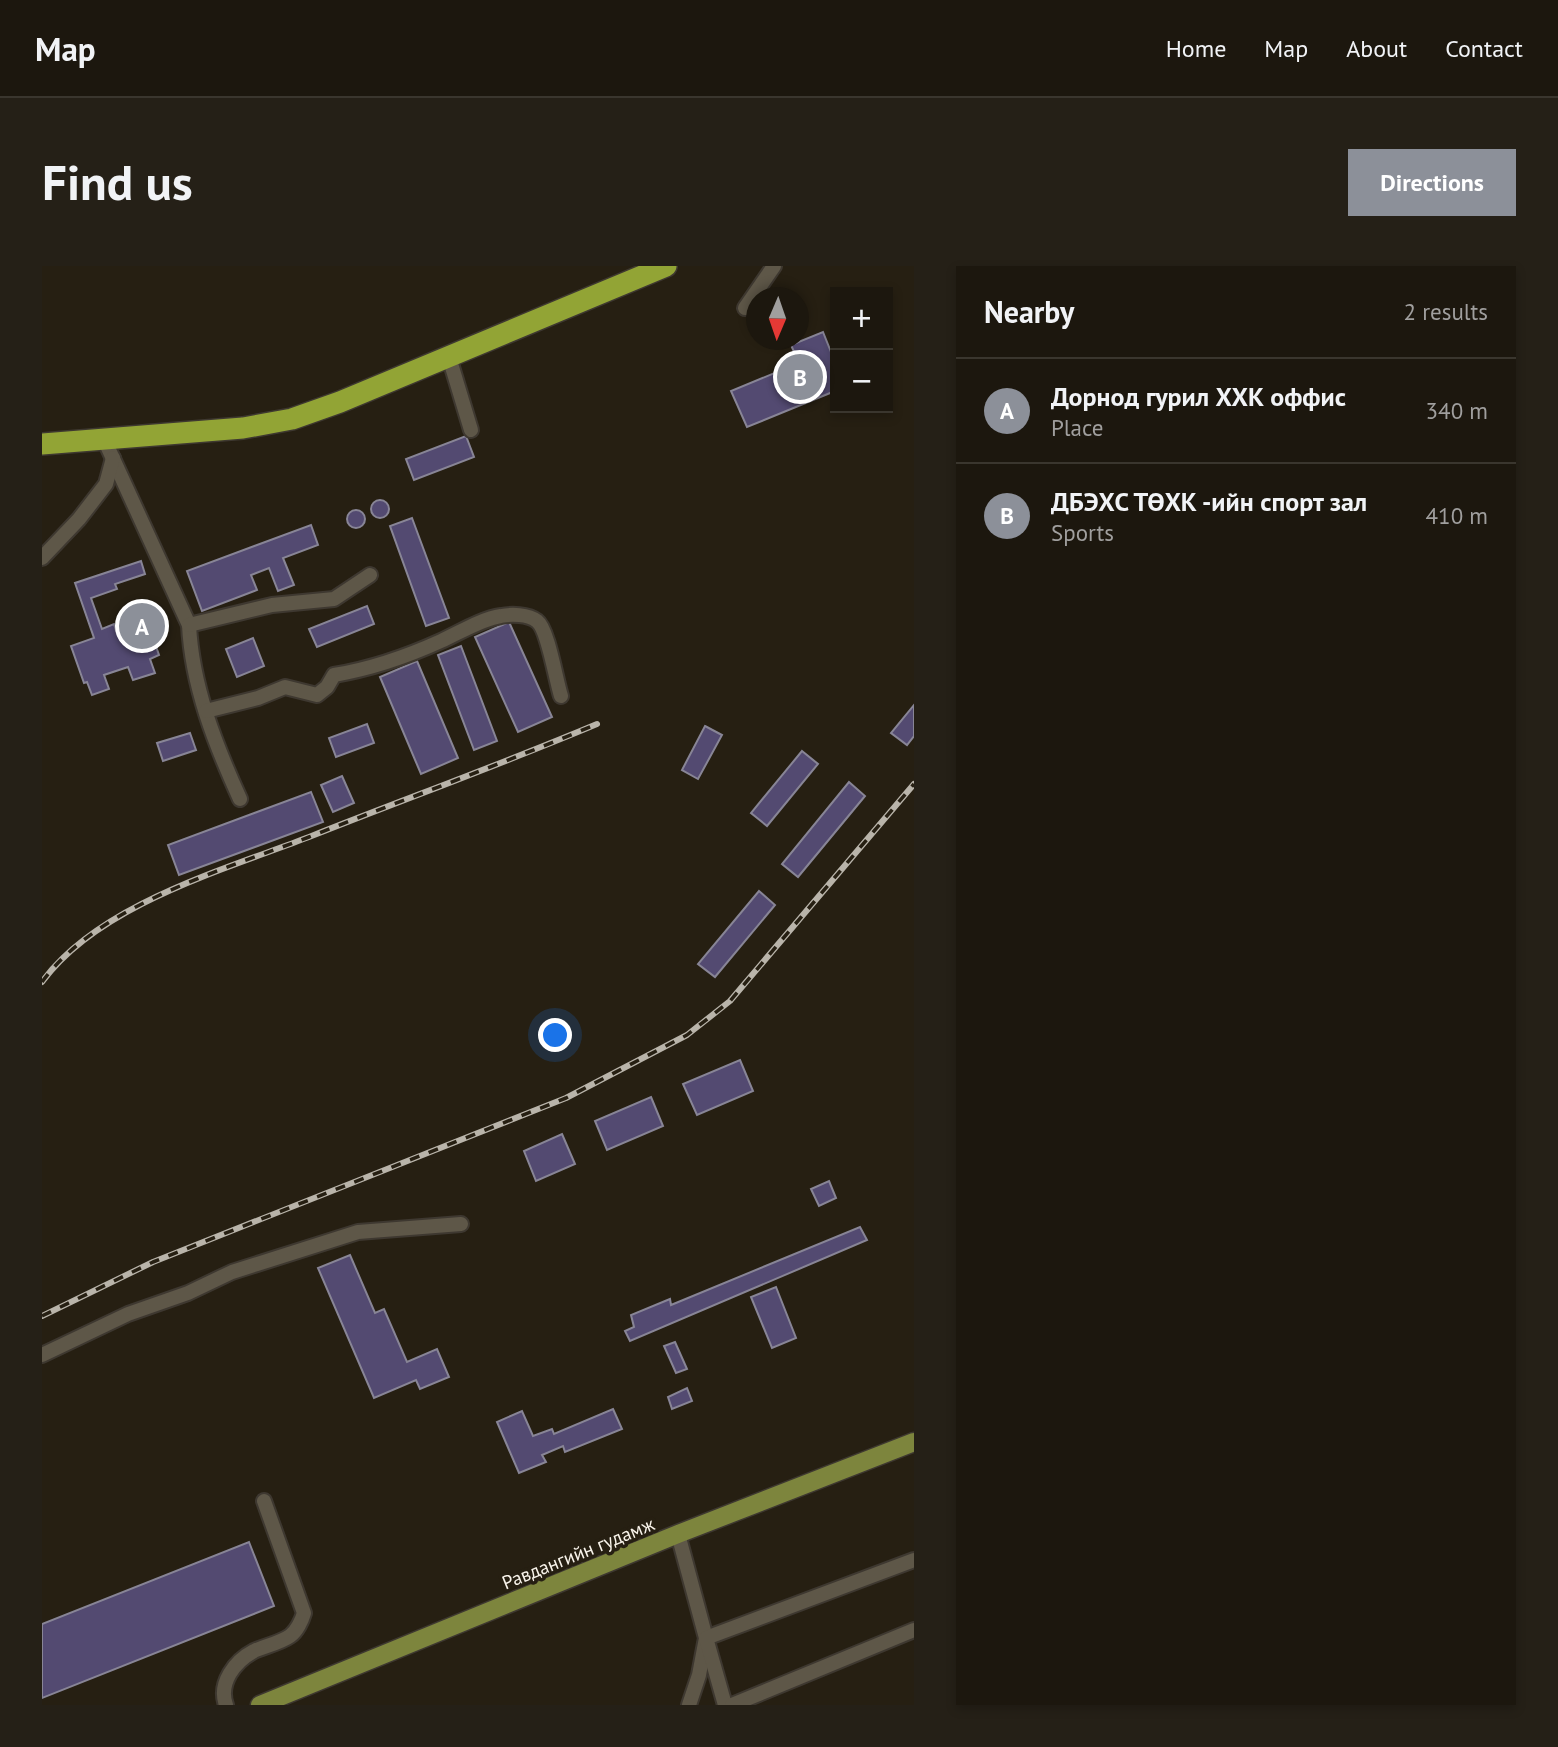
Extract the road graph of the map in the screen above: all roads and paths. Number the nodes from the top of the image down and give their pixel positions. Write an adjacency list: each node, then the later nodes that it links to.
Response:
1 (666, 266): 4 (highway)
2 (774, 266): 3 (street)
3 (745, 308)
4 (449, 357): 5 (street); 7 (highway)
5 (471, 430)
6 (42, 444): 7 (highway)
7 (108, 448): 8 (street); 10 (street)
8 (42, 558)
9 (370, 575): 10 (street)
10 (189, 625): 12 (street)
11 (561, 696): 12 (street)
12 (206, 712): 13 (street)
13 (240, 799)
14 (461, 1224): 15 (street)
15 (42, 1355)
16 (914, 1442): 18 (main road, Равдангийн гудамж)
17 (264, 1501): 22 (street)
18 (678, 1535): 21 (street); 23 (main road, Равдангийн гудамж)
19 (914, 1560): 21 (street)
20 (914, 1630): 26 (street)
21 (706, 1638): 24 (street); 25 (street)
22 (226, 1705)
23 (260, 1705)
24 (689, 1705)
25 (725, 1705)
26 (732, 1705)

